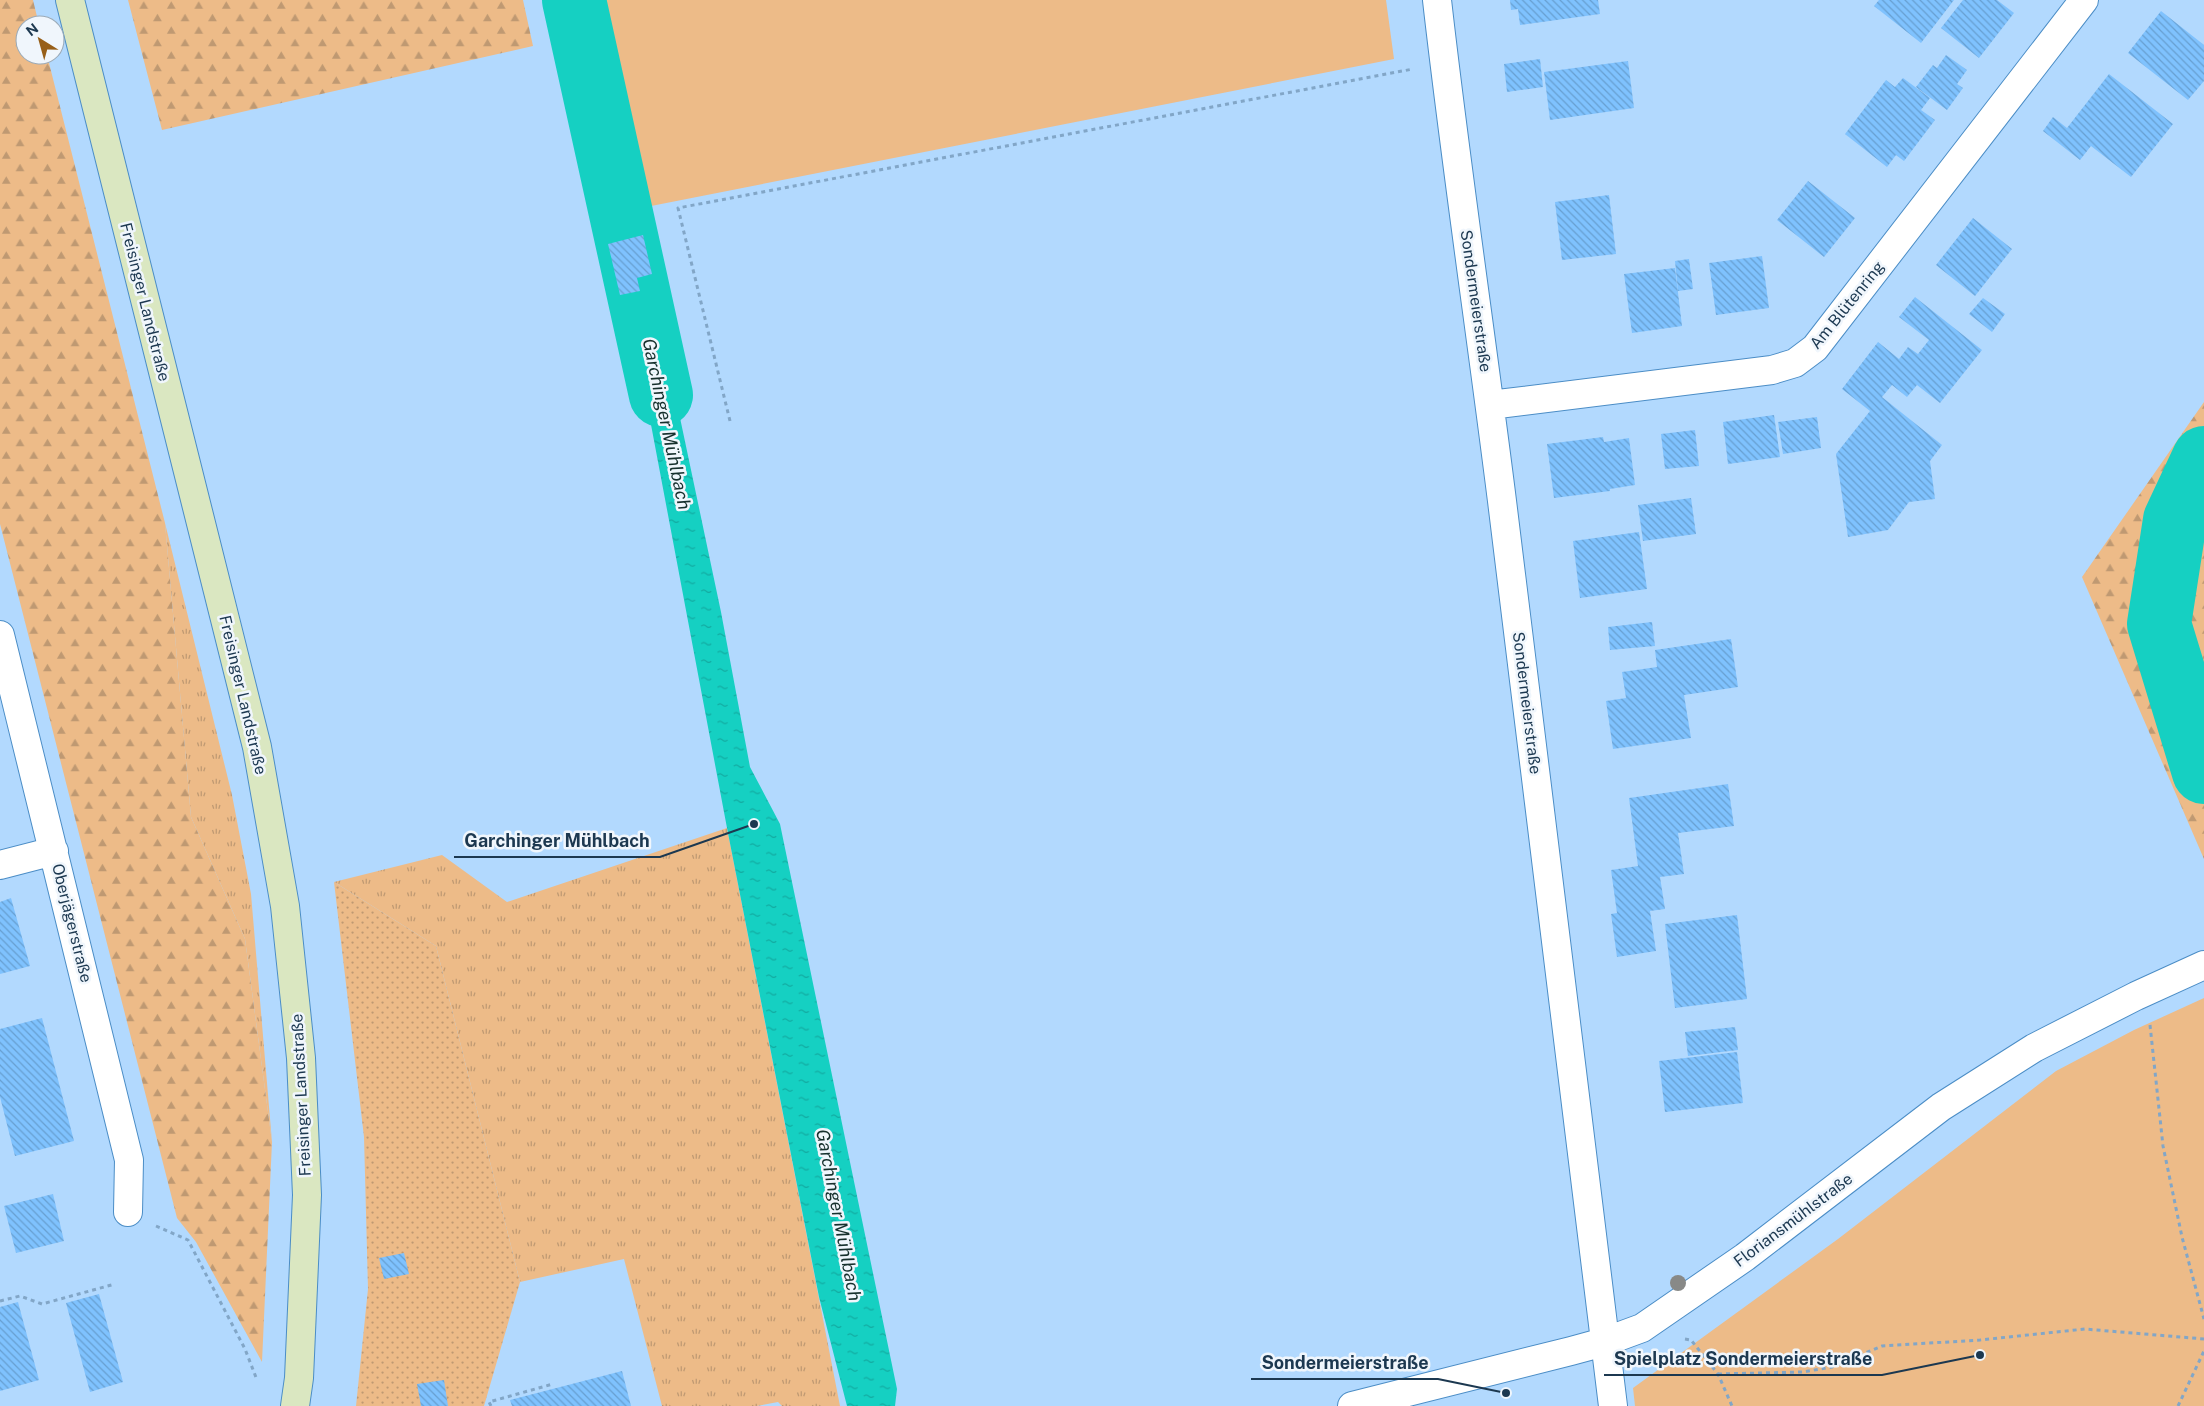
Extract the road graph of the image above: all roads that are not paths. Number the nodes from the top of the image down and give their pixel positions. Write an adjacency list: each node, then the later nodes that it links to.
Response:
1 (70, 0): 11 (main road, Freisinger Landstraße)
2 (1437, 0): 4 (street, Sondermeierstraße)
3 (2084, 0): 4 (street, Am Blütenring)
4 (1490, 405): 10 (street, Sondermeierstraße)
5 (0, 635): 6 (street, Oberjägerstraße)
6 (54, 851): 7 (street); 9 (street, Oberjägerstraße)
7 (0, 865)
8 (2204, 965): 10 (street, Floriansmühlstraße)
9 (128, 1212)
10 (1604, 1342): 12 (street, Floriansmühlstraße); 13 (street, Sondermeierstraße)
11 (296, 1406)
12 (1352, 1406)
13 (1613, 1406)

